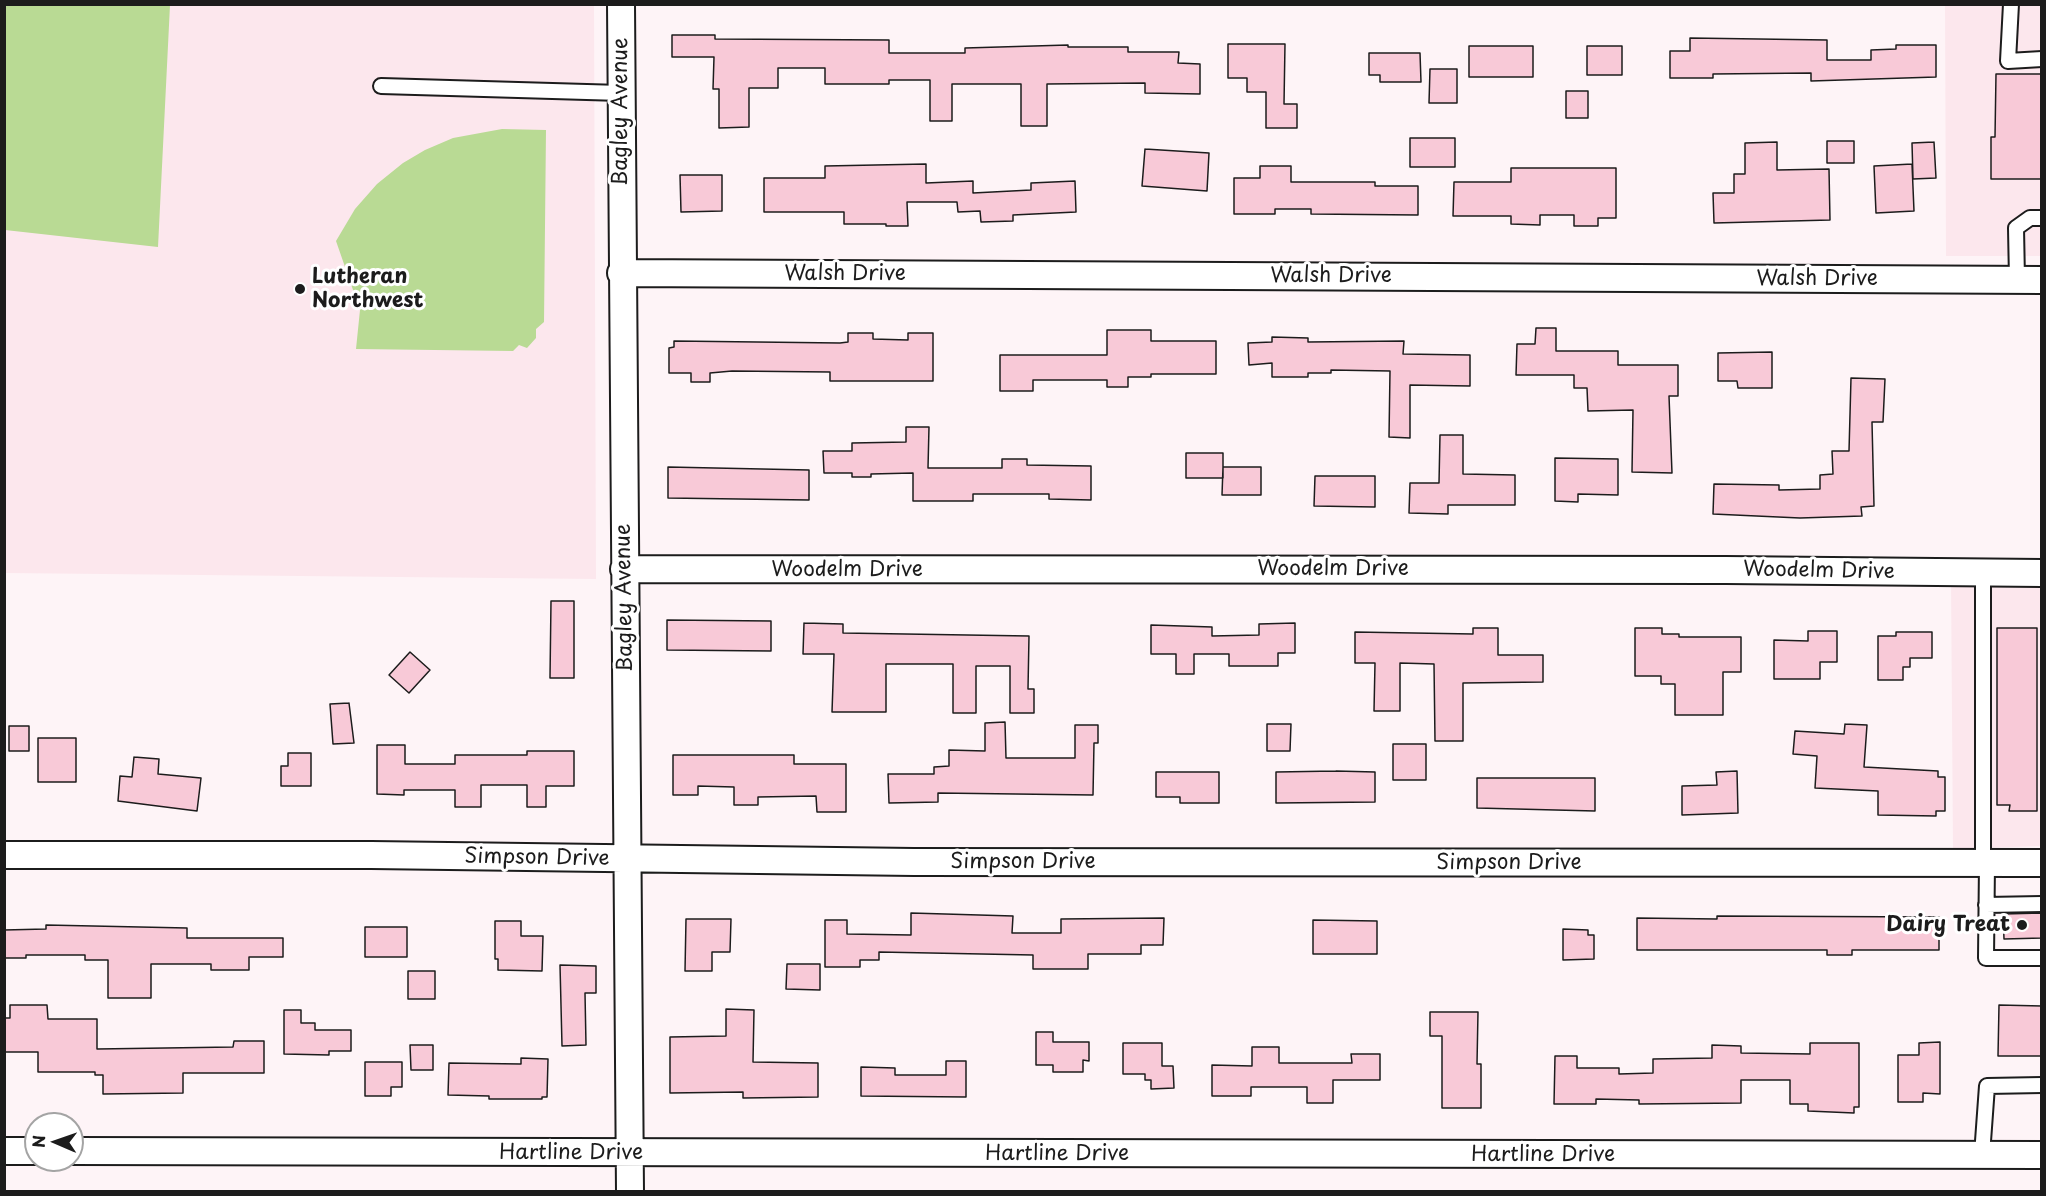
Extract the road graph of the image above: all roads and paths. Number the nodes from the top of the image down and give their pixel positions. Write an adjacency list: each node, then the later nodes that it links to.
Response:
1 (621, 4): 5 (street, Bagley Avenue)
2 (2011, 4): 3 (lane)
3 (2042, 59)
4 (381, 86): 5 (lane)
5 (621, 93): 7 (street, Bagley Avenue)
6 (2042, 218): 8 (lane)
7 (621, 273): 8 (street, Walsh Drive); 9 (street, Bagley Avenue)
8 (2029, 280)
9 (624, 569): 10 (street, Woodelm Drive); 13 (street, Bagley Avenue)
10 (1983, 573): 11 (street, Woodelm Drive); 14 (lane)
11 (2042, 573)
12 (4, 855): 13 (street, Simpson Drive)
13 (628, 860): 14 (street, Simpson Drive); 23 (street, Bagley Avenue)
14 (1985, 863): 15 (street, Simpson Drive); 17 (lane)
15 (2042, 863)
16 (2042, 904): 17 (lane)
17 (1986, 905): 18 (lane)
18 (2042, 958)
19 (2042, 1085): 24 (lane)
20 (4, 1151): 21 (street)
21 (24, 1151)
22 (84, 1151): 23 (street, Hartline Drive)
23 (630, 1153): 24 (street, Hartline Drive); 26 (street, Bagley Avenue)
24 (1982, 1155): 25 (street, Hartline Drive)
25 (2042, 1155)
26 (630, 1191)

